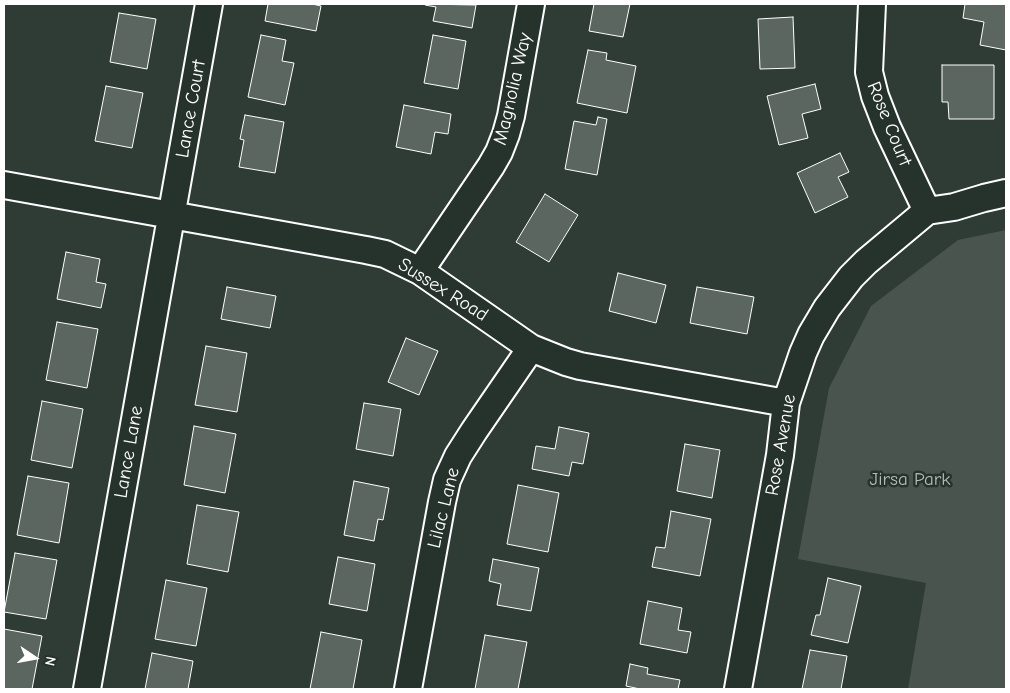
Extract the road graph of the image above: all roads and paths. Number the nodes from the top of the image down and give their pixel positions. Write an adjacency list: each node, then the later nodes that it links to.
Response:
1 (210, 4): 7 (street, Lance Court)
2 (531, 4): 8 (street, Magnolia Way)
3 (872, 4): 6 (street, Rose Court)
4 (4, 184): 7 (street, Sussex Road)
5 (1006, 193): 6 (street)
6 (927, 211): 10 (street, Rose Avenue)
7 (172, 215): 8 (street, Sussex Road); 11 (street, Lance Lane)
8 (420, 271): 9 (street, Sussex Road)
9 (531, 348): 10 (street, Sussex Road); 12 (street, Lilac Lane)
10 (786, 403): 13 (street, Rose Avenue)
11 (87, 689)
12 (408, 689)
13 (738, 689)

